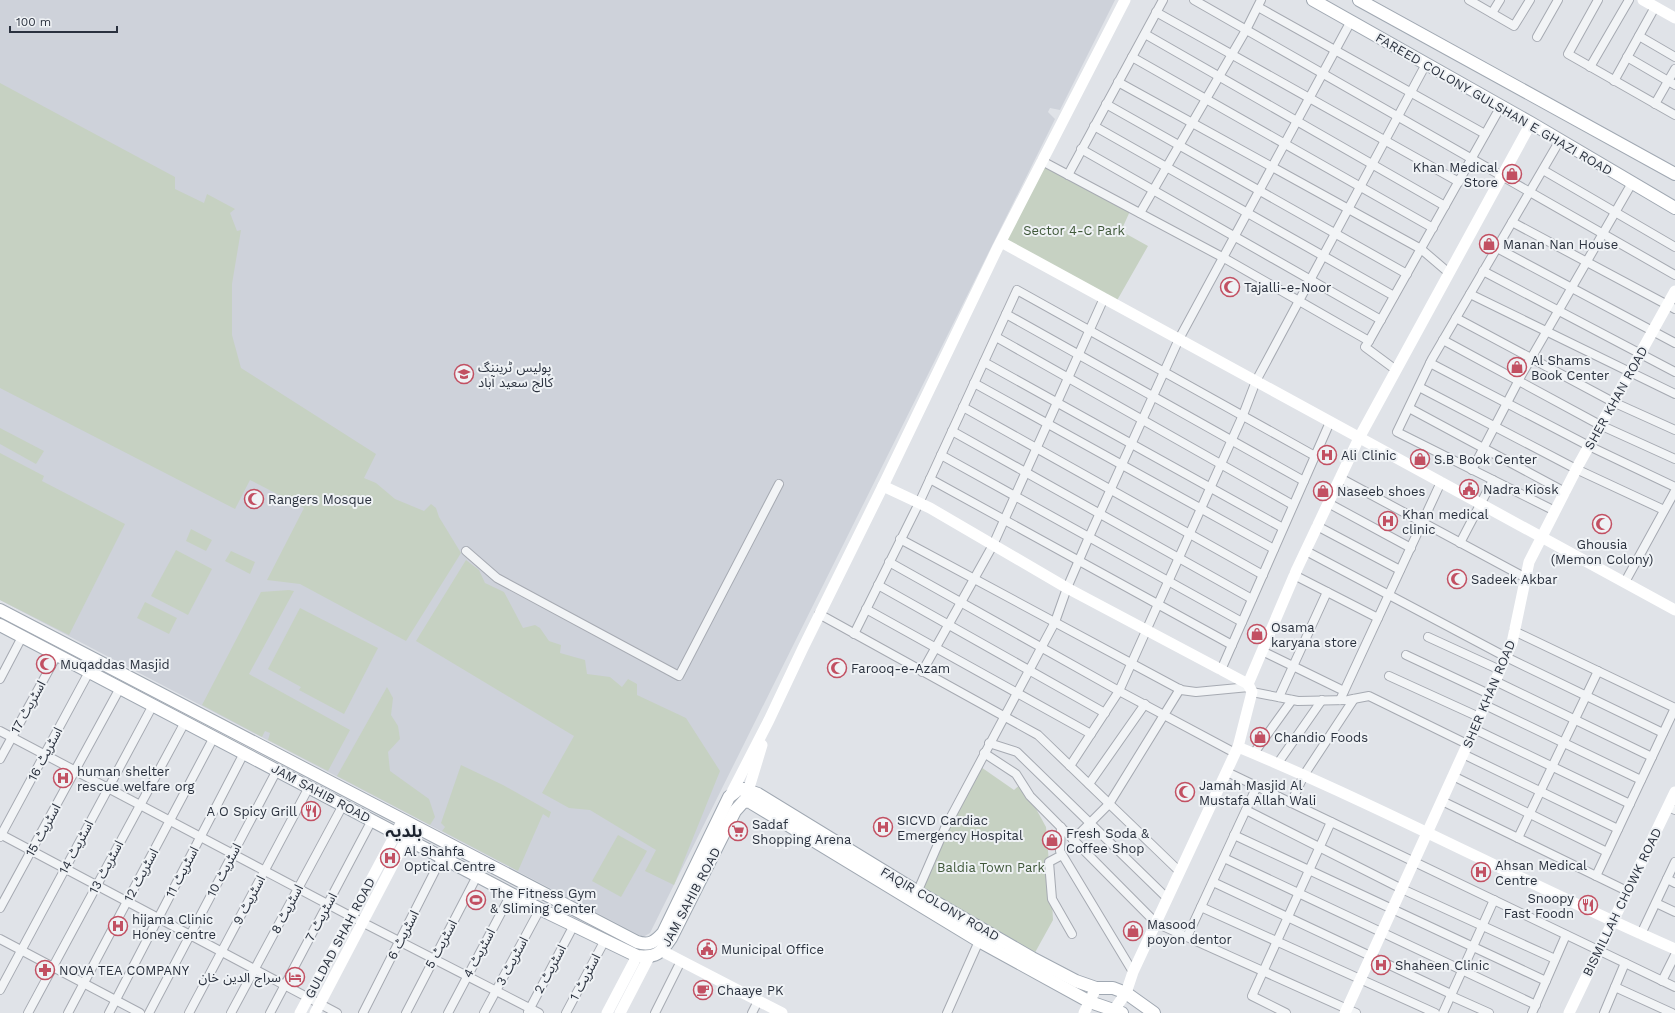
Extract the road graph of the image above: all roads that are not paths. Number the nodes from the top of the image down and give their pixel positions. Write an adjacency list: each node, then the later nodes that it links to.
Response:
1 (1125, 0): 55 (street)
2 (1163, 0): 15 (street)
3 (1194, 0): 19 (street)
4 (1313, 0): 18 (main road, FAREED COLONY GULSHAN E GHAZI ROAD)
5 (1359, 0): 60 (main road, FAREED COLONY GULSHAN E GHAZI ROAD)
6 (1470, 0): 16 (street)
7 (1500, 0): 16 (street)
8 (1530, 0): 16 (street)
9 (1558, 0): 22 (street)
10 (1598, 0): 29 (street)
11 (1629, 0): 29 (street)
12 (1643, 0): 14 (street)
13 (1259, 4): 19 (street); 23 (street)
14 (1655, 7): 17 (street); 21 (street)
15 (1156, 12): 20 (street); 24 (street)
16 (1492, 13)
17 (1675, 18)
18 (1351, 21): 23 (street); 28 (main road, FAREED COLONY GULSHAN E GHAZI ROAD)
19 (1246, 30): 24 (street); 31 (street)
20 (1145, 34): 25 (street); 32 (street)
21 (1639, 36): 26 (street); 27 (street)
22 (1537, 37)
23 (1335, 51): 31 (street); 36 (street)
24 (1232, 55): 32 (street); 37 (street)
25 (1132, 57): 34 (street); 38 (street)
26 (1627, 57): 33 (street); 35 (street)
27 (1675, 57)
28 (1426, 64): 36 (street); 41 (main road, FAREED COLONY GULSHAN E GHAZI ROAD)
29 (1590, 67): 33 (street)
30 (1675, 69): 35 (street)
31 (1322, 75): 37 (street); 43 (street)
32 (1219, 76): 38 (street); 44 (street)
33 (1614, 81): 40 (street)
34 (1118, 82): 39 (street); 45 (street)
35 (1671, 83): 40 (street)
36 (1410, 93): 43 (street); 48 (street)
37 (1309, 98): 44 (street); 50 (street)
38 (1206, 99): 45 (street); 51 (street)
39 (1106, 104): 47 (street); 52 (street)
40 (1655, 104): 42 (street)
41 (1502, 106): 46 (main road, FAREED COLONY GULSHAN E GHAZI ROAD); 48 (street)
42 (1675, 115)
43 (1397, 117): 50 (street); 54 (street)
44 (1297, 121): 51 (street); 56 (street)
45 (1192, 123): 52 (street); 58 (street)
46 (1531, 123): 49 (main road, FAREED COLONY GULSHAN E GHAZI ROAD); 62 (street)
47 (1094, 126): 53 (street); 57 (street)
48 (1485, 134): 54 (street)
49 (1560, 140): 59 (street); 64 (main road, FAREED COLONY GULSHAN E GHAZI ROAD)
50 (1385, 141): 56 (street); 63 (street)
51 (1285, 144): 58 (street); 65 (street)
52 (1179, 145): 57 (street); 67 (street)
53 (1081, 149): 61 (street); 66 (street)
54 (1472, 158): 62 (street); 63 (street)
55 (1042, 161): 61 (street); 80 (street)
56 (1372, 164): 65 (street); 69 (street)
57 (1166, 167): 66 (street); 74 (street)
58 (1272, 167): 67 (street); 71 (street)
59 (1543, 170): 68 (street); 72 (street)
60 (1675, 174)
61 (1068, 175): 73 (street)
62 (1502, 176): 68 (street); 88 (street)
63 (1459, 182): 69 (street)
64 (1632, 183): 70 (main road, FAREED COLONY GULSHAN E GHAZI ROAD); 72 (street)
65 (1360, 187): 71 (street); 76 (street)
66 (1153, 190): 73 (street); 79 (street)
67 (1260, 191): 74 (street); 77 (street)
68 (1530, 192): 75 (street); 78 (street)
69 (1445, 206): 76 (street)
70 (1675, 208)
71 (1348, 209): 77 (street); 83 (street)
72 (1616, 212): 78 (street); 81 (street)
73 (1140, 213): 85 (street)
74 (1248, 213): 79 (street); 84 (street)
75 (1512, 222): 82 (street); 86 (street)
76 (1433, 228): 83 (street)
77 (1335, 234): 84 (street); 89 (street)
78 (1603, 234): 86 (street); 90 (street)
79 (1235, 237): 85 (street); 91 (street)
80 (1001, 242): 96 (street); 160 (street)
81 (1675, 246)
82 (1497, 248): 87 (street); 92 (street)
83 (1421, 249): 88 (street); 89 (street)
84 (1323, 256): 91 (street); 95 (street)
85 (1224, 258): 97 (street); 107 (street)
86 (1587, 262): 92 (street); 98 (street)
87 (1483, 271): 94 (street); 99 (street)
88 (1449, 273): 116 (street)
89 (1407, 274): 95 (street)
90 (1675, 275)
91 (1310, 280): 97 (street); 102 (street)
92 (1572, 288): 99 (street); 105 (street)
93 (1675, 291): 98 (street, SHER KHAN ROAD)
94 (1470, 294): 101 (street); 104 (street)
95 (1394, 296): 102 (street)
96 (1104, 298): 103 (street); 107 (street)
97 (1299, 301): 109 (street); 121 (street)
98 (1671, 306): 105 (street, SHER KHAN ROAD)
99 (1558, 311): 104 (street); 111 (street)
100 (1006, 314): 103 (street); 106 (street); 112 (street)
101 (1456, 318): 108 (street); 113 (street)
102 (1381, 320): 109 (street)
103 (1090, 330): 112 (street); 117 (street)
104 (1546, 331): 113 (street); 118 (street)
105 (1653, 331): 110 (street); 111 (street, SHER KHAN ROAD)
106 (996, 337): 114 (street); 120 (street)
107 (1179, 340): 117 (street); 121 (street)
108 (1443, 340): 115 (street); 122 (street)
109 (1369, 342): 116 (street)
110 (1675, 343)
111 (1640, 353): 118 (street, SHER KHAN ROAD); 119 (street)
112 (1078, 355): 120 (street); 126 (street)
113 (1531, 358): 122 (street); 128 (street)
114 (984, 362): 123 (street); 127 (street)
115 (1430, 363): 124 (street); 129 (street)
116 (1396, 370): 140 (street)
117 (1165, 372): 126 (street); 132 (street)
118 (1630, 372): 125 (street); 128 (street, SHER KHAN ROAD)
119 (1675, 372)
120 (1068, 378): 127 (street); 133 (street)
121 (1256, 381): 132 (street); 134 (street)
122 (1518, 381): 129 (street); 136 (street)
123 (974, 383): 130 (street); 135 (street)
124 (1419, 387): 131 (street); 137 (street)
125 (1675, 394)
126 (1153, 396): 133 (street); 141 (street)
127 (1057, 402): 135 (street); 142 (street)
128 (1613, 402): 136 (street, SHER KHAN ROAD); 138 (street)
129 (1507, 403): 137 (street); 143 (street)
130 (963, 407): 139 (street); 144 (street)
131 (1409, 408): 145 (street); 152 (street)
132 (1242, 415): 141 (street); 147 (street)
133 (1142, 420): 142 (street); 149 (street)
134 (1330, 422): 140 (street); 147 (street)
135 (1048, 424): 144 (street); 150 (street)
136 (1600, 425): 143 (street, SHER KHAN ROAD); 148 (street)
137 (1495, 426): 145 (street); 151 (street)
138 (1675, 430)
139 (952, 431): 146 (street); 153 (street)
140 (1359, 438): 154 (street); 158 (street)
141 (1231, 440): 149 (street); 157 (street)
142 (1131, 444): 150 (street); 161 (street)
143 (1588, 446): 151 (street, SHER KHAN ROAD); 162 (street)
144 (1036, 448): 153 (street); 163 (street)
145 (1484, 448): 152 (street); 165 (street)
146 (941, 455): 155 (street); 166 (street)
147 (1315, 456): 157 (street)
148 (1675, 459)
149 (1220, 464): 161 (street); 170 (street)
150 (1122, 465): 163 (street); 171 (street)
151 (1576, 469): 165 (street, SHER KHAN ROAD); 172 (street)
152 (1472, 470): 156 (street)
153 (1026, 472): 166 (street); 174 (street)
154 (1340, 478): 168 (street); 176 (street)
155 (930, 479): 167 (street); 175 (street)
156 (1493, 480): 169 (street); 173 (street)
157 (1304, 481): 170 (street)
158 (1441, 482): 169 (street); 176 (street)
159 (779, 484): 188 (street)
160 (883, 486): 167 (street); 209 (street)
161 (1210, 487): 171 (street); 178 (street)
162 (1675, 487)
163 (1110, 489): 174 (street); 179 (street)
164 (1675, 491): 172 (street)
165 (1565, 492): 173 (street, SHER KHAN ROAD)
166 (1015, 496): 175 (street); 180 (street)
167 (919, 503): 182 (street); 184 (street)
168 (1328, 503): 177 (street); 185 (street)
169 (1481, 504): 181 (street); 183 (street)
170 (1293, 505): 178 (street)
171 (1200, 508): 179 (street); 186 (street)
172 (1664, 510): 198 (street)
173 (1555, 512): 181 (street, SHER KHAN ROAD)
174 (1099, 514): 180 (street); 189 (street)
175 (1004, 520): 184 (street); 190 (street)
176 (1423, 522): 183 (street); 185 (street)
177 (1317, 526): 187 (street); 192 (street)
178 (1283, 528): 186 (street)
179 (1189, 533): 189 (street); 193 (street)
180 (1089, 537): 190 (street); 197 (street)
181 (1542, 537): 195 (street, SHER KHAN ROAD); 198 (street)
182 (900, 539): 191 (street); 196 (street)
183 (1460, 543): 195 (street)
184 (993, 545): 196 (street); 200 (street)
185 (1411, 548): 192 (street)
186 (1274, 549): 193 (street)
187 (1306, 550): 194 (street); 202 (street)
188 (466, 551)
189 (1178, 557): 197 (street); 203 (street)
190 (1078, 561): 200 (street); 205 (street)
191 (889, 562): 199 (street); 204 (street)
192 (1400, 570): 202 (street)
193 (1263, 575): 203 (street)
194 (1294, 575): 201 (street); 223 (street)
195 (1526, 578): 216 (street, SHER KHAN ROAD)
196 (974, 579): 204 (street); 211 (street)
197 (1167, 580): 205 (street); 212 (street)
198 (1624, 582): 208 (street)
199 (878, 585): 206 (street); 213 (street)
200 (1067, 588): 211 (street); 215 (street)
201 (1327, 592): 210 (street); 228 (street)
202 (1389, 595): 210 (street); 226 (street)
203 (1252, 599): 212 (street)
204 (961, 603): 213 (street); 222 (street)
205 (1157, 604): 215 (street); 220 (street)
206 (866, 609): 217 (street); 221 (street)
207 (0, 610): 307 (main road, JAM SAHIB ROAD)
208 (1675, 610)
209 (819, 614): 217 (street); 259 (street)
210 (1378, 618): 242 (street)
211 (1055, 622): 222 (street); 227 (street)
212 (1242, 622): 220 (street)
213 (949, 624): 221 (street); 229 (street)
214 (0, 625): 218 (main road, JAM SAHIB ROAD)
215 (1145, 629): 227 (street); 230 (street)
216 (1514, 631): 226 (street, SHER KHAN ROAD); 232 (street)
217 (854, 634): 234 (street)
218 (22, 637): 224 (main road, JAM SAHIB ROAD); 236 (street)
219 (1428, 637): 231 (street)
220 (1232, 645): 230 (street)
221 (935, 648): 234 (street); 243 (street)
222 (1041, 648): 229 (street); 241 (street)
223 (1262, 651): 228 (street); 239 (street)
224 (57, 655): 233 (main road, JAM SAHIB ROAD); 266 (street, اسٹریٹ 17)
225 (1406, 656): 244 (street)
226 (1506, 657): 231 (street, SHER KHAN ROAD); 245 (street)
227 (1132, 664): 240 (street); 241 (street)
228 (1293, 666): 242 (street); 246 (street)
229 (1029, 669): 243 (street); 255 (street)
230 (1221, 670): 239 (street)
231 (1500, 670): 237 (street, SHER KHAN ROAD)
232 (1598, 671): 245 (street); 254 (street)
233 (89, 672): 238 (main road, JAM SAHIB ROAD); 275 (street, اسٹریٹ 16)
234 (922, 672): 257 (street)
235 (1389, 676): 258 (street)
236 (0, 679)
237 (1495, 681): 244 (street, SHER KHAN ROAD); 260 (street)
238 (120, 688): 252 (main road, JAM SAHIB ROAD); 282 (street, اسٹریٹ 15)
239 (1250, 688): 240 (street); 246 (street); 270 (street)
240 (1180, 689): 256 (street)
241 (1118, 691): 251 (street); 255 (street)
242 (1344, 691): 250 (street)
243 (1016, 693): 257 (street); 264 (street)
244 (1489, 694): 253 (street, SHER KHAN ROAD)
245 (1586, 696): 260 (street); 265 (street)
246 (1279, 697): 248 (street)
247 (1354, 699): 250 (street); 271 (street); 284 (street)
248 (1292, 700): 249 (street); 274 (street)
249 (1322, 700): 250 (street); 278 (street)
250 (1340, 700)
251 (1145, 704): 256 (street); 287 (street)
252 (153, 705): 261 (main road, JAM SAHIB ROAD); 290 (street, اسٹریٹ 14)
253 (1484, 705): 258 (street, SHER KHAN ROAD); 269 (street)
254 (1675, 708): 265 (street)
255 (1105, 712): 264 (street)
256 (1165, 715): 270 (street); 297 (street)
257 (1003, 717): 268 (street); 279 (street)
258 (1479, 717): 262 (street, SHER KHAN ROAD)
259 (769, 720): 293 (street); 294 (street)
260 (1574, 720): 269 (street); 276 (street)
261 (185, 722): 267 (main road, JAM SAHIB ROAD); 299 (street, اسٹریٹ 13)
262 (1474, 729): 271 (street, SHER KHAN ROAD); 280 (street)
263 (0, 731): 266 (street)
264 (1091, 734): 279 (street)
265 (1663, 734): 276 (street)
266 (12, 737): 275 (street); 277 (street, اسٹریٹ 17)
267 (214, 737): 272 (main road, JAM SAHIB ROAD); 305 (street, اسٹریٹ 12)
268 (989, 743): 273 (street); 308 (street)
269 (1564, 743): 280 (street); 286 (street)
270 (1237, 750): 274 (street); 283 (street)
271 (1465, 750): 285 (street, SHER KHAN ROAD); 291 (street)
272 (244, 753): 281 (main road, JAM SAHIB ROAD); 315 (street, اسٹریٹ 11)
273 (984, 753): 309 (street); 342 (street)
274 (1254, 753): 278 (street)
275 (45, 755): 282 (street); 313 (street, اسٹریٹ 16)
276 (1652, 757): 286 (street)
277 (0, 759)
278 (1278, 764): 284 (street)
279 (1070, 766): 287 (street)
280 (1552, 767): 291 (street); 298 (street)
281 (277, 770): 289 (main road, JAM SAHIB ROAD); 322 (street, اسٹریٹ 10)
282 (76, 771): 290 (street); 320 (street, اسٹریٹ 15)
283 (1227, 772): 288 (street); 331 (street)
284 (1304, 776): 296 (street); 311 (street)
285 (1453, 776): 295 (street, SHER KHAN ROAD); 303 (street)
286 (1641, 780): 298 (street)
287 (1089, 784): 297 (street)
288 (1257, 786): 296 (street); 302 (street)
289 (309, 787): 300 (main road, JAM SAHIB ROAD); 330 (street, اسٹریٹ 9)
290 (108, 788): 299 (street); 328 (street, اسٹریٹ 14)
291 (1540, 791): 303 (street); 310 (street)
292 (1675, 792): 301 (street, BISMILLAH CHOWK ROAD)
293 (731, 794): 294 (main road); 307 (main road, JAM SAHIB ROAD)
294 (746, 795): 342 (main road, FAQIR COLONY ROAD); 376 (main road, JAM SAHIB ROAD)
295 (1442, 801): 311 (street, SHER KHAN ROAD); 316 (street)
296 (1291, 803): 306 (street)
297 (1109, 804): 308 (street); 331 (street)
298 (1630, 804): 310 (street)
299 (140, 805): 305 (street); 336 (street, اسٹریٹ 13)
300 (343, 805): 304 (main road, JAM SAHIB ROAD); 337 (street, اسٹریٹ 8)
301 (1671, 808): 339 (street, BISMILLAH CHOWK ROAD)
302 (1246, 810): 314 (street); 319 (street)
303 (1529, 814): 316 (street); 321 (street)
304 (372, 820): 312 (main road, JAM SAHIB ROAD); 347 (street, اسٹریٹ 7)
305 (170, 821): 315 (street); 345 (street, اسٹریٹ 12)
306 (1331, 822): 319 (street); 326 (street)
307 (408, 823): 312 (street, GULDAD SHAH ROAD); 317 (street, GULDAD SHAH ROAD)
308 (1090, 823): 318 (street); 343 (street)
309 (1061, 827): 318 (street); 323 (street)
310 (1618, 829): 321 (street)
311 (1428, 832): 326 (street, SHER KHAN ROAD); 357 (street)
312 (396, 833): 317 (main road, JAM SAHIB ROAD); 353 (street, GULDAD SHAH ROAD)
313 (0, 835): 320 (street)
314 (1234, 835): 325 (street); 329 (street)
315 (201, 837): 322 (street); 355 (street, اسٹریٹ 11)
316 (1518, 838): 333 (street)
317 (407, 839): 324 (main road, JAM SAHIB ROAD); 356 (street, GULDAD SHAH ROAD)
318 (1073, 840): 358 (street)
319 (1320, 847): 329 (street); 338 (street)
320 (31, 851): 328 (street); 349 (street, اسٹریٹ 15)
321 (1608, 852): 333 (street)
322 (233, 854): 330 (street); 365 (street, اسٹریٹ 10)
323 (1062, 855): 362 (street); 389 (street)
324 (442, 857): 332 (main road, JAM SAHIB ROAD); 369 (street, اسٹریٹ 6)
325 (1224, 858): 335 (street); 341 (street)
326 (1414, 861): 338 (street, SHER KHAN ROAD); 344 (street)
327 (1675, 862): 334 (street)
328 (65, 869): 336 (street); 374 (street, اسٹریٹ 14)
329 (1309, 870): 341 (street); 351 (street)
330 (264, 871): 337 (street); 377 (street, اسٹریٹ 9)
331 (1179, 871): 343 (street)
332 (477, 876): 340 (main road, JAM SAHIB ROAD); 381 (street, اسٹریٹ 5)
333 (1596, 876): 339 (street)
334 (1671, 881): 346 (street)
335 (1213, 882): 348 (street); 354 (street)
336 (96, 886): 345 (street); 385 (street, اسٹریٹ 13)
337 (298, 888): 347 (street); 386 (street, اسٹریٹ 8)
338 (1402, 889): 351 (street, SHER KHAN ROAD); 360 (street)
339 (1627, 891): 357 (street, BISMILLAH CHOWK ROAD)
340 (511, 894): 350 (main road, JAM SAHIB ROAD); 390 (street, اسٹریٹ 4)
341 (1299, 894): 354 (street); 361 (street)
342 (915, 897): 370 (main road, FAQIR COLONY ROAD); 398 (main road, FAQIR COLONY ROAD)
343 (1167, 898): 358 (street)
344 (1494, 900): 360 (street); 364 (street)
345 (127, 902): 355 (street); 394 (street, اسٹریٹ 12)
346 (1656, 903): 352 (street); 363 (street)
347 (328, 904): 353 (street); 395 (street, اسٹریٹ 7)
348 (1201, 907): 366 (street); 371 (street)
349 (0, 908)
350 (540, 909): 359 (main road, JAM SAHIB ROAD); 400 (street, اسٹریٹ 3)
351 (1392, 909): 361 (street, SHER KHAN ROAD); 372 (street)
352 (1675, 912)
353 (352, 917): 356 (street); 403 (street, GULDAD SHAH ROAD)
354 (1288, 917): 371 (street); 379 (street)
355 (158, 919): 365 (street); 404 (street, اسٹریٹ 11)
356 (363, 922): 369 (street); 408 (street, GULDAD SHAH ROAD)
357 (1612, 922): 363 (street); 375 (street, BISMILLAH CHOWK ROAD)
358 (1156, 923): 366 (street); 389 (street)
359 (574, 925): 368 (main road, JAM SAHIB ROAD); 409 (street, اسٹریٹ 2)
360 (1483, 926): 372 (street); 382 (street)
361 (1382, 932): 379 (street, SHER KHAN ROAD); 387 (street)
362 (1072, 934)
363 (1641, 934): 373 (street)
364 (1566, 935): 375 (street); 382 (street)
365 (190, 936): 377 (street); 416 (street, اسٹریٹ 10)
366 (1187, 937): 388 (street)
367 (0, 939): 374 (street)
368 (604, 940): 380 (main road, JAM SAHIB ROAD); 427 (street, اسٹریٹ 1)
369 (400, 941): 381 (street); 422 (street, اسٹریٹ 6)
370 (979, 941): 407 (main road, FAQIR COLONY ROAD); 433 (street)
371 (1277, 941): 388 (street); 391 (street)
372 (1473, 947): 387 (street); 392 (street)
373 (1675, 949)
374 (21, 950): 385 (street); 399 (street, اسٹریٹ 14)
375 (1599, 950): 384 (street); 440 (street, BISMILLAH CHOWK ROAD)
376 (662, 951): 380 (main road, JAM SAHIB ROAD); 383 (street)
377 (221, 952): 386 (street); 417 (street, اسٹریٹ 9)
378 (1675, 955): 393 (street)
379 (1371, 956): 391 (street, SHER KHAN ROAD); 402 (street)
380 (643, 957): 428 (street); 429 (street)
381 (434, 959): 390 (street); 423 (street, اسٹریٹ 5)
382 (1555, 959): 392 (street)
383 (681, 961): 405 (street); 430 (street)
384 (1625, 963): 393 (street); 396 (street)
385 (53, 967): 394 (street); 412 (street, اسٹریٹ 13)
386 (254, 970): 395 (street); 418 (street, اسٹریٹ 8)
387 (1462, 970): 402 (street); 406 (street)
388 (1263, 971): 411 (street); 435 (street)
389 (1133, 972): 401 (street)
390 (468, 976): 400 (street); 424 (street, اسٹریٹ 4)
391 (1360, 979): 411 (street, SHER KHAN ROAD); 436 (street)
392 (1546, 980): 406 (street)
393 (1662, 981): 397 (street)
394 (84, 983): 404 (street); 413 (street, اسٹریٹ 12)
395 (284, 986): 403 (street); 419 (street, اسٹریٹ 7)
396 (1615, 987): 441 (street); 442 (street)
397 (1675, 987)
398 (1096, 988): 401 (main road, FAQIR COLONY ROAD); 407 (street)
399 (0, 990)
400 (496, 991): 409 (street); 425 (street, اسٹریٹ 3)
401 (1126, 993): 410 (street); 434 (main road, FAQIR COLONY ROAD)
402 (1451, 995): 437 (street); 438 (street)
403 (308, 999): 408 (street); 420 (street, GULDAD SHAH ROAD)
404 (116, 1000): 414 (street, اسٹریٹ 11); 415 (street)
405 (758, 1001): 431 (street); 432 (street)
406 (1536, 1005): 439 (street)
407 (1087, 1008): 410 (main road, FAQIR COLONY ROAD)
408 (317, 1009): 421 (street)
409 (529, 1011): 426 (street)
410 (1118, 1012)
411 (1349, 1012)
412 (28, 1013)
413 (68, 1013)
414 (109, 1013)
415 (140, 1013)
416 (149, 1013)
417 (189, 1013)
418 (231, 1013)
419 (270, 1013)
420 (300, 1013)
421 (336, 1013)
422 (363, 1013)
423 (406, 1013)
424 (448, 1013)
425 (484, 1013)
426 (539, 1013)
427 (566, 1013)
428 (607, 1013)
429 (620, 1013)
430 (655, 1013)
431 (752, 1013)
432 (782, 1013)
433 (947, 1013)
434 (1154, 1013)
435 (1286, 1013)
436 (1435, 1013)
437 (1442, 1013)
438 (1489, 1013)
439 (1532, 1013)
440 (1569, 1013)
441 (1605, 1013)
442 (1672, 1013)

